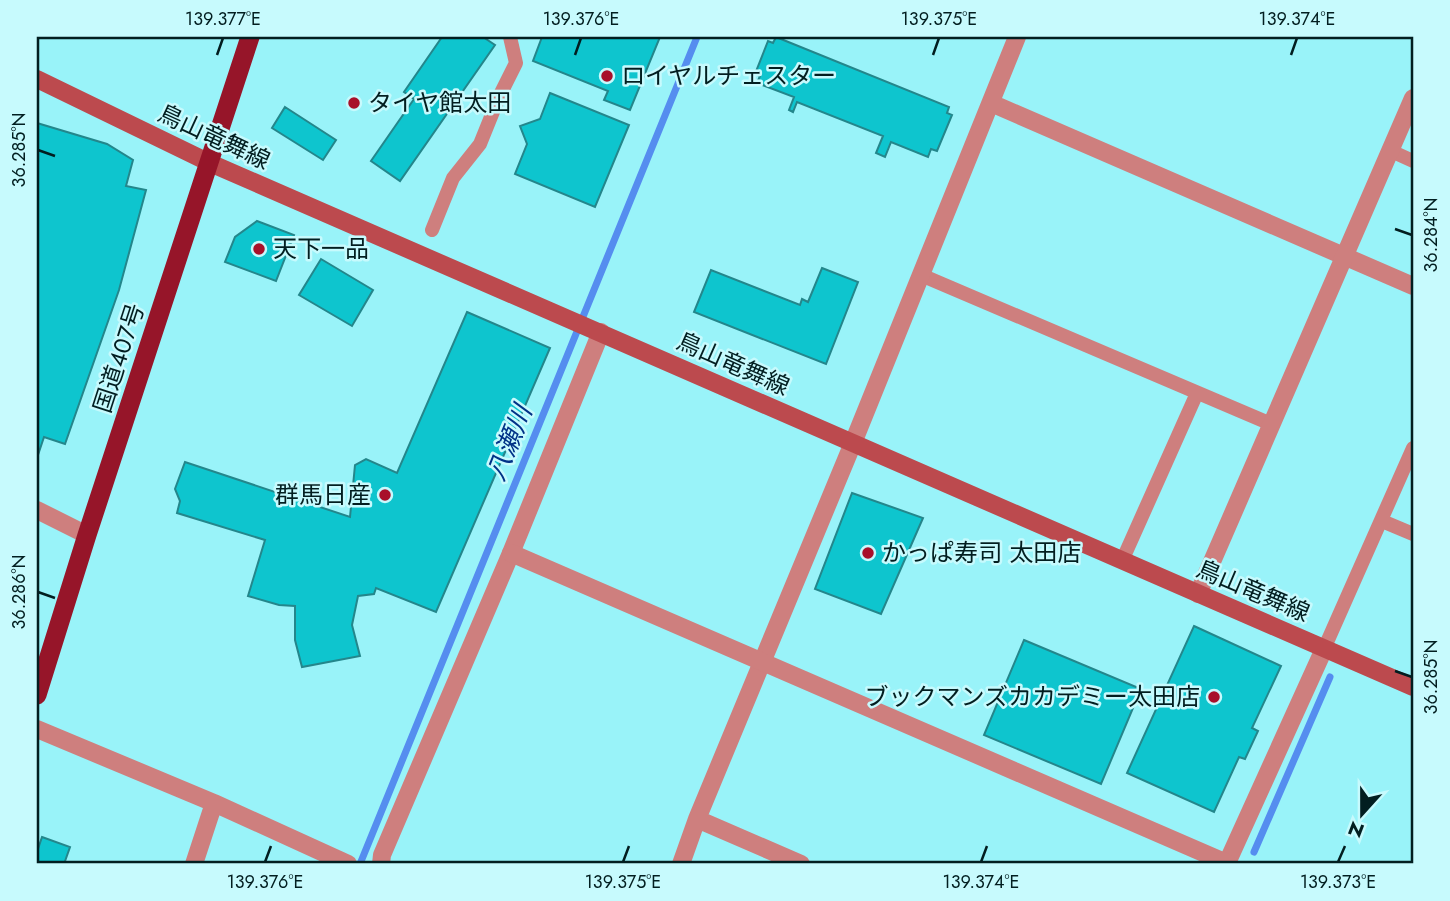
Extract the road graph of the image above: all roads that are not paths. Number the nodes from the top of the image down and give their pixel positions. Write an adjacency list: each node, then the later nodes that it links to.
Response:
1 (250, 37): 9 (highway, 国道407号)
2 (510, 37): 10 (lane)
3 (1017, 37): 6 (street)
4 (37, 79): 9 (main road, 鳥山竜舞線)
5 (1413, 98): 7 (street)
6 (991, 103): 11 (street); 12 (street)
7 (1391, 151): 8 (lane); 11 (street)
8 (1413, 161)
9 (209, 163): 14 (main road, 鳥山竜舞線); 22 (highway, 国道407号)
10 (432, 230)
11 (1345, 256): 13 (street); 16 (street)
12 (921, 275): 15 (lane); 17 (street)
13 (1413, 286)
14 (598, 331): 17 (main road, 鳥山竜舞線); 23 (street)
15 (1197, 393): 16 (lane); 24 (lane)
16 (1271, 424): 25 (street)
17 (853, 443): 24 (main road, 鳥山竜舞線); 27 (street)
18 (1413, 449): 20 (lane)
19 (37, 509): 22 (street)
20 (1381, 521): 21 (lane); 26 (lane)
21 (1413, 534)
22 (87, 535): 29 (highway, 国道407号)
23 (511, 553): 27 (street); 35 (street)
24 (1122, 561): 25 (main road, 鳥山竜舞線)
25 (1198, 594): 26 (main road, 鳥山竜舞線)
26 (1324, 649): 28 (main road, 鳥山竜舞線); 38 (street)
27 (762, 662): 32 (street); 38 (street)
28 (1413, 687)
29 (37, 695)
30 (37, 729): 31 (street)
31 (214, 803): 33 (street); 34 (street)
32 (697, 819): 36 (street); 37 (street)
33 (194, 864)
34 (348, 864)
35 (381, 864)
36 (681, 864)
37 (801, 864)
38 (1228, 864)

